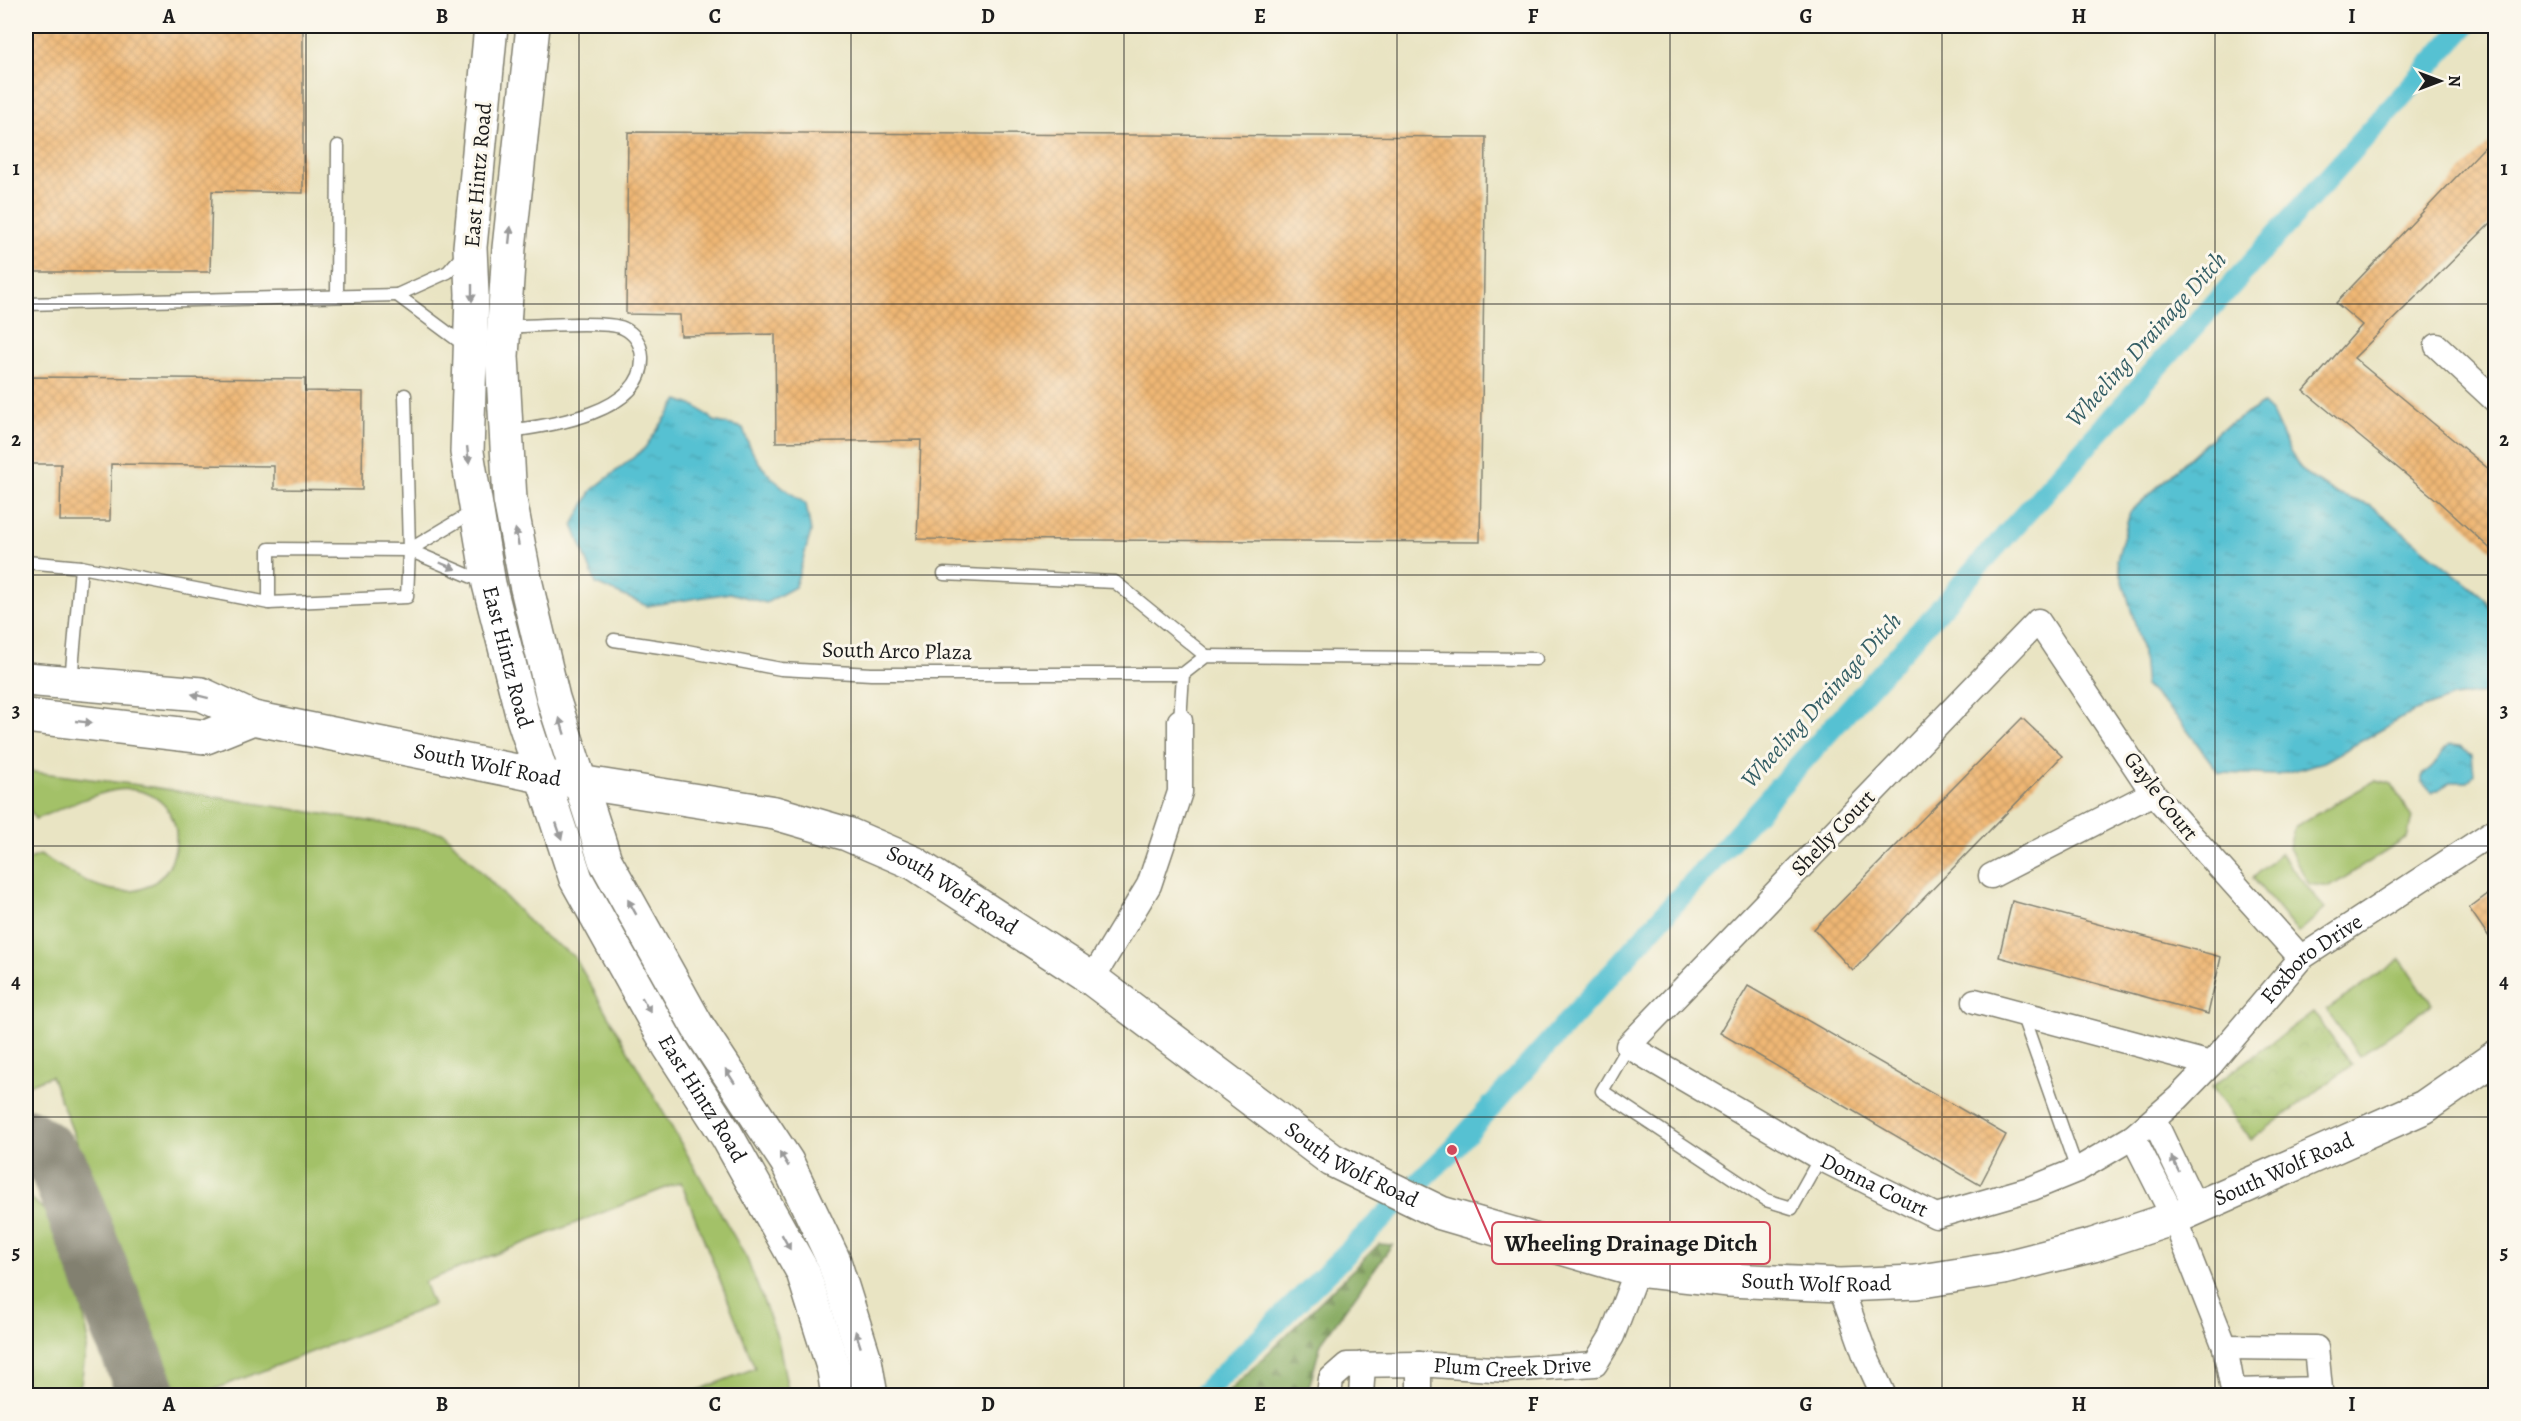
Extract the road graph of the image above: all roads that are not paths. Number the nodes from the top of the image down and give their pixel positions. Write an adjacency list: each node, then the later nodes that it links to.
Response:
1 (491, 26): 4 (main road, East Hintz Road)
2 (533, 26): 8 (main road, East Hintz Road, one-way to 2)
3 (338, 146): 6 (lane)
4 (470, 247): 5 (lane); 10 (main road, East Hintz Road, one-way to 10)
5 (398, 295): 6 (lane); 10 (lane)
6 (337, 296): 7 (lane)
7 (26, 304)
8 (503, 327): 13 (main road, East Hintz Road); 13 (lane)
9 (2437, 346): 12 (street)
10 (470, 350): 14 (main road, East Hintz Road, one-way to 14)
11 (405, 395): 15 (lane)
12 (2496, 401)
13 (506, 431): 32 (main road, East Hintz Road, one-way to 13)
14 (477, 510): 15 (lane); 19 (main road, East Hintz Road)
15 (409, 550): 19 (lane, one-way to 19); 20 (lane); 20 (lane)
16 (26, 562): 17 (lane)
17 (81, 567): 20 (lane); 27 (lane)
18 (944, 574): 23 (lane)
19 (489, 584): 31 (main road, East Hintz Road)
20 (269, 603)
21 (2038, 621): 33 (street, Gayle Court); 40 (street, Shelly Court)
22 (614, 640): 25 (lane, South Arco Plaza)
23 (1206, 656): 24 (lane); 25 (lane)
24 (1536, 658)
25 (1183, 674): 30 (lane)
26 (26, 679): 27 (main road, South Wolf Road)
27 (71, 682): 29 (main road, South Wolf Road, one-way to 27)
28 (26, 716): 29 (main road, one-way to 29)
29 (253, 718): 31 (main road, South Wolf Road)
30 (1180, 721): 37 (street)
31 (541, 776): 32 (main road, South Wolf Road); 54 (main road, East Hintz Road, one-way to 54)
32 (579, 782): 37 (main road, South Wolf Road); 55 (main road, East Hintz Road, one-way to 32)
33 (2153, 793): 35 (street); 36 (street, Gayle Court)
34 (2496, 830): 36 (street, Foxboro Drive)
35 (1991, 876)
36 (2301, 958): 42 (street, Foxboro Drive)
37 (1092, 979): 48 (main road, South Wolf Road)
38 (1975, 1001): 39 (street)
39 (2022, 1014): 42 (street); 46 (lane)
40 (1628, 1046): 45 (street, Donna Court); 45 (lane)
41 (2496, 1057): 47 (main road, South Wolf Road)
42 (2211, 1064): 43 (street, Foxboro Drive)
43 (2154, 1120): 44 (street, Foxboro Drive); 47 (street, one-way to 43)
44 (2133, 1137): 46 (street, Donna Court); 47 (street)
45 (1820, 1158): 46 (street, Donna Court)
46 (2077, 1170)
47 (2185, 1213): 49 (main road, South Wolf Road); 50 (street)
48 (1637, 1270): 49 (main road, South Wolf Road); 52 (street, Plum Creek Drive)
49 (1840, 1285): 59 (street)
50 (2225, 1347): 53 (street); 53 (street)
51 (1355, 1364): 52 (street, Plum Creek Drive); 56 (street); 57 (street)
52 (1419, 1364): 58 (street)
53 (2234, 1393)
54 (838, 1395)
55 (871, 1395)
56 (1329, 1395)
57 (1361, 1395)
58 (1419, 1395)
59 (1884, 1395)

